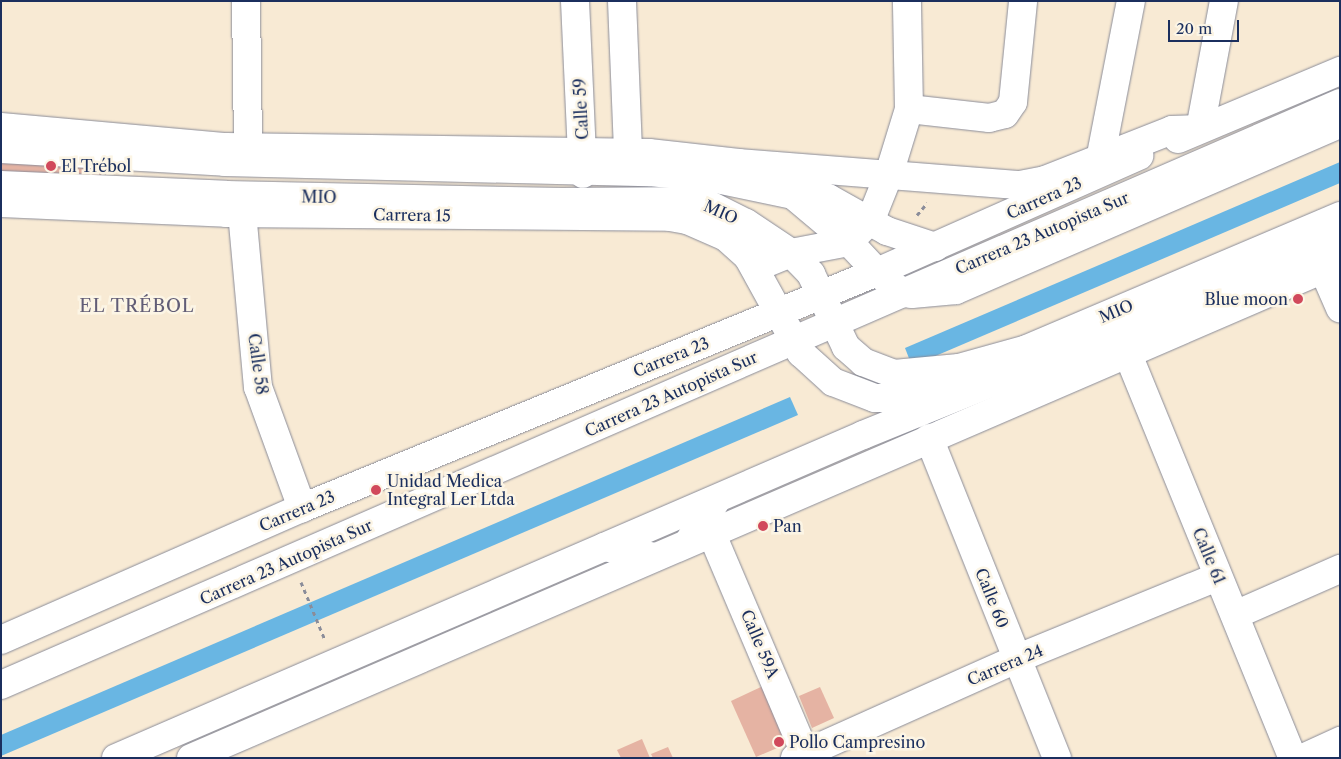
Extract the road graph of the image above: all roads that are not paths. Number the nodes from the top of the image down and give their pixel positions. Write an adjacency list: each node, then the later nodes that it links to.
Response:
1 (246, 1): 14 (main road)
2 (575, 1): 18 (main road, Calle 59)
3 (622, 1): 16 (main road)
4 (907, 1): 10 (main road)
5 (1023, 1): 10 (main road)
6 (1132, 1): 17 (main road)
7 (1224, 1): 13 (main road)
8 (1340, 71): 13 (main road, Carrera 23)
9 (1340, 103): 37 (main road, Carrera 23 Autopista Sur)
10 (909, 109): 20 (main road)
11 (1340, 124): 37 (main road)
12 (1, 127): 14 (main road)
13 (1200, 129): 17 (main road); 29 (main road, Carrera 23)
14 (248, 148): 18 (main road)
15 (1, 149): 18 (main road, MIO)
16 (628, 153): 18 (main road); 19 (main road)
17 (1100, 160): 20 (main road)
18 (583, 162): 23 (main road, Calle 59); 28 (main road, MIO)
19 (738, 163): 20 (main road); 26 (main road)
20 (889, 174): 26 (main road)
21 (1, 185): 23 (main road, MIO)
22 (1, 203): 24 (main road, Carrera 15)
23 (583, 210): 24 (main road, Carrera 15); 30 (main road, MIO); 31 (main road, Carrera 15)
24 (242, 212): 47 (main road, Calle 58)
25 (1340, 216): 41 (main road, MIO)
26 (871, 220): 28 (main road); 29 (main road)
27 (1340, 237): 34 (main road)
28 (849, 242): 30 (main road); 33 (main road, MIO)
29 (935, 247): 33 (main road, Carrera 23)
30 (791, 253): 31 (main road); 36 (main road, MIO)
31 (748, 257): 39 (main road, Carrera 15)
32 (1331, 266): 35 (main road); 38 (main road)
33 (877, 272): 36 (main road, Carrera 23); 37 (main road, MIO)
34 (1241, 281): 35 (main road); 40 (main road); 44 (main road)
35 (1288, 283): 40 (main road)
36 (822, 293): 39 (main road, Carrera 23); 41 (main road, MIO)
37 (903, 293): 41 (main road, Carrera 23 Autopista Sur)
38 (1340, 308)
39 (781, 312): 42 (main road, Carrera 15); 47 (main road, Carrera 23)
40 (1216, 314): 43 (main road)
41 (836, 321): 42 (main road, Carrera 23 Autopista Sur)
42 (793, 341): 44 (main road, Carrera 15); 56 (main road, Carrera 23 Autopista Sur)
43 (1127, 352): 45 (main road); 52 (main road, Calle 61)
44 (998, 381): 46 (main road)
45 (929, 438): 48 (main road); 55 (main road, Calle 60)
46 (716, 502): 48 (main road); 49 (main road)
47 (302, 508): 54 (main road, Carrera 23)
48 (700, 536): 50 (main road); 59 (main road, Calle 59A)
49 (604, 547): 50 (main road); 58 (main road)
50 (655, 558): 60 (main road)
51 (1340, 569): 53 (main road)
52 (1217, 577): 53 (main road, Calle 61); 55 (main road, Carrera 24)
53 (1235, 614): 62 (main road, Calle 61)
54 (4, 632)
55 (1016, 659): 59 (main road, Carrera 24); 61 (main road, Calle 60)
56 (1, 685)
57 (1340, 741): 63 (main road)
58 (124, 756)
59 (802, 756)
60 (191, 758)
61 (1057, 758)
62 (1294, 758)
63 (1303, 758)

